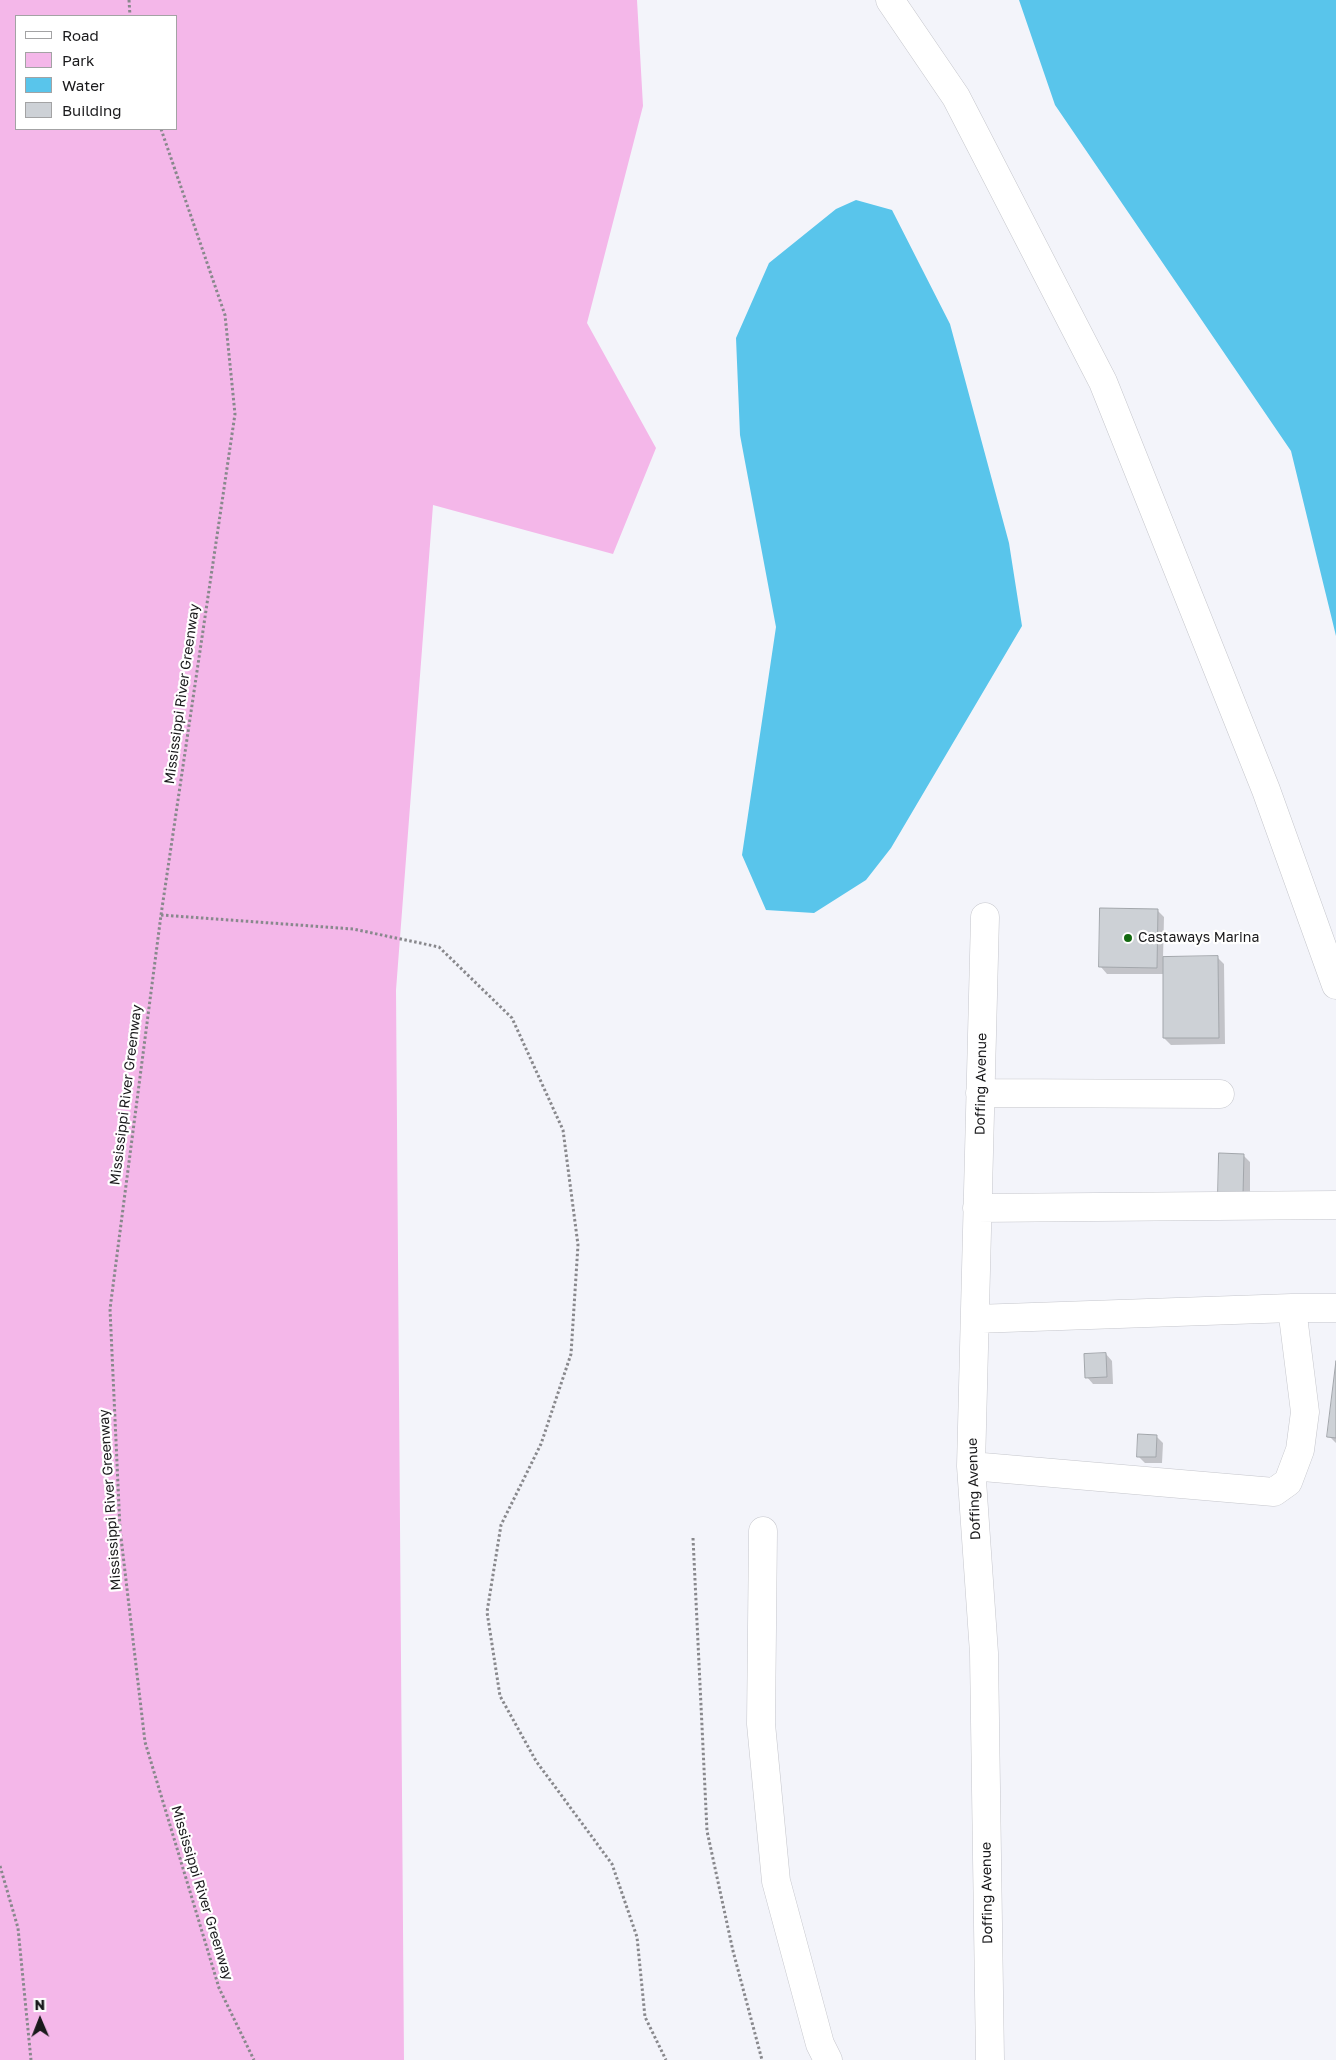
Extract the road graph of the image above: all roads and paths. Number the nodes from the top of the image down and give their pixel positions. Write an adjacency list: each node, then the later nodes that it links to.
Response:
1 (129, 0): 3 (path)
2 (890, 0): 7 (street)
3 (130, 15)
4 (161, 130): 5 (path, Mississippi River Greenway)
5 (160, 915): 20 (path, Mississippi River Greenway); 21 (path)
6 (984, 917): 8 (street, Doffing Avenue)
7 (1336, 985)
8 (980, 1093): 9 (street); 11 (street, Doffing Avenue)
9 (1220, 1094)
10 (1336, 1205): 11 (street)
11 (977, 1208): 14 (street, Doffing Avenue)
12 (1292, 1308): 13 (street); 14 (street); 15 (street)
13 (1336, 1308)
14 (975, 1319): 15 (street, Doffing Avenue)
15 (971, 1466): 24 (street, Doffing Avenue)
16 (763, 1530): 23 (street)
17 (693, 1538): 22 (path)
18 (0, 1866): 19 (path)
19 (31, 2060)
20 (254, 2060)
21 (666, 2060)
22 (762, 2060)
23 (828, 2060)
24 (990, 2060)

